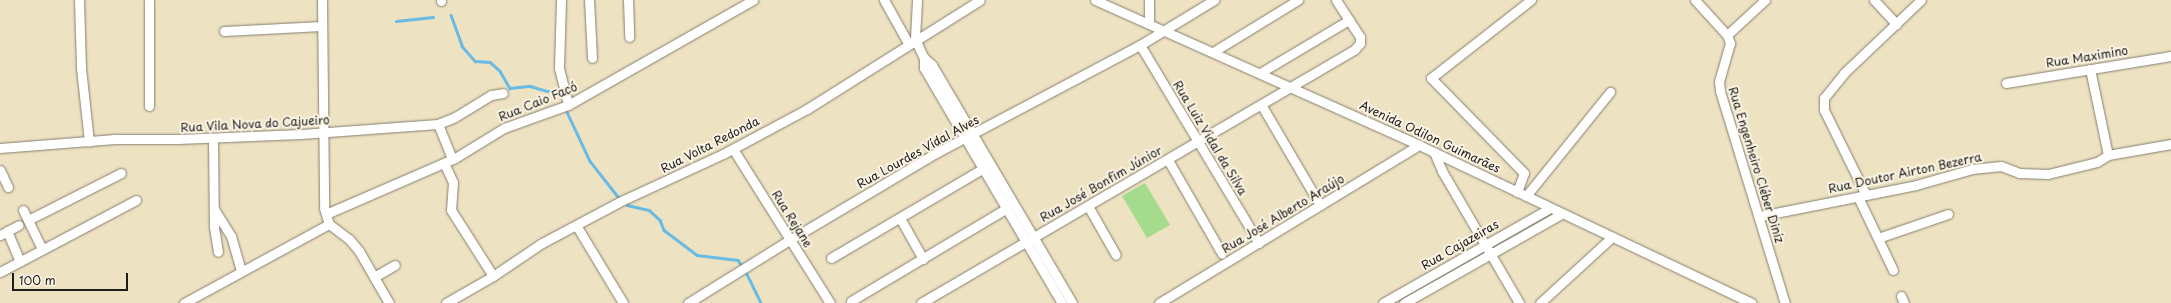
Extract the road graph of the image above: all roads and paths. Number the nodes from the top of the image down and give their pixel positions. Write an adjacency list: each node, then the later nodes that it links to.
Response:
1 (79, 0): 47 (street)
2 (149, 0): 41 (street)
3 (322, 0): 24 (street)
4 (561, 0): 40 (street)
5 (589, 0): 33 (street)
6 (628, 0): 28 (street)
7 (753, 0): 40 (street, Rua Caio Facó)
8 (884, 0): 29 (street)
9 (917, 0): 29 (street)
10 (980, 0): 29 (street, Rua Volta Redonda)
11 (1095, 0): 22 (street, Avenida Odilon Guimarães)
12 (1149, 0): 22 (street)
13 (1214, 0): 25 (street, Rua Lourdes Vídal Alves)
14 (1298, 0): 31 (street)
15 (1336, 0): 21 (street)
16 (1531, 0): 61 (street)
17 (1695, 0): 27 (street)
18 (1765, 0): 27 (street)
19 (1874, 0): 23 (street)
20 (1921, 0): 23 (street)
21 (1349, 20): 35 (street); 37 (street, Rua José Bonfim Júnior)
22 (1149, 24): 25 (street, Avenida Odilon Guimarães)
23 (1896, 24): 63 (street)
24 (322, 26): 26 (street); 44 (street)
25 (1164, 30): 30 (street, Rua Lourdes Vídal Alves); 31 (street, Avenida Odilon Guimarães)
26 (224, 31)
27 (1727, 35): 74 (street, Rua Engenheiro Cléber Diniz)
28 (629, 37)
29 (911, 41): 45 (street); 52 (street, Rua Volta Redonda)
30 (1140, 45): 45 (street, Rua Lourdes Vídal Alves); 48 (street, Rua Luiz Vidal da Silva)
31 (1213, 52): 35 (street, Avenida Odilon Guimarães)
32 (2171, 56): 34 (street, Rua Maximino)
33 (592, 58)
34 (2090, 69): 36 (street, Rua Maximino); 54 (street)
35 (1260, 73): 37 (street, Avenida Odilon Guimarães)
36 (2006, 83)
37 (1294, 87): 42 (street, Rua José Bonfim Júnior); 50 (street, Avenida Odilon Guimarães)
38 (1610, 92): 62 (street)
39 (503, 93): 43 (street, Rua Vila Nova do Cajueiro)
40 (568, 105): 56 (street, Rua Caio Facó)
41 (150, 106)
42 (1262, 106): 48 (street, Rua José Bonfim Júnior); 65 (street)
43 (438, 124): 44 (street, Rua Vila Nova do Cajueiro); 56 (street)
44 (322, 133): 46 (street, Rua Vila Nova do Cajueiro); 71 (street)
45 (970, 136): 57 (street); 82 (street, Rua Lourdes Vídal Alves); 84 (street)
46 (213, 138): 47 (street, Rua Vila Nova do Cajueiro); 69 (street)
47 (89, 142): 51 (street, Rua Vila Nova do Cajueiro)
48 (1200, 142): 55 (street, Rua José Bonfim Júnior); 85 (street, Rua Luiz Vidal da Silva)
49 (2171, 144): 54 (street, Rua Doutor Airton Bezerra)
50 (1419, 145): 53 (street, Avenida Odilon Guimarães); 65 (street, Rua José Alberto Araújo)
51 (0, 148)
52 (733, 149): 79 (street, Rua Volta Redonda); 82 (street, Rua Rejane)
53 (1434, 152): 61 (street, Avenida Odilon Guimarães); 86 (street)
54 (2108, 155): 63 (street, Rua Doutor Airton Bezerra)
55 (1168, 160): 66 (street, Rua José Bonfim Júnior); 90 (street)
56 (448, 161): 71 (street, Rua Caio Facó); 100 (street)
57 (984, 168): 67 (street); 75 (street)
58 (0, 170): 60 (street)
59 (121, 173): 76 (street)
60 (8, 187)
61 (1517, 192): 62 (street, Avenida Odilon Guimarães)
62 (1526, 196): 68 (street, Avenida Odilon Guimarães)
63 (1862, 196): 74 (street, Rua Doutor Airton Bezerra); 83 (street)
64 (136, 200): 87 (street)
65 (1320, 205): 85 (street, Rua José Alberto Araújo)
66 (1088, 206): 84 (street, Rua José Bonfim Júnior); 91 (street)
67 (1007, 208): 84 (street); 93 (street)
68 (1550, 208): 72 (street, Avenida Odilon Guimarães); 86 (street, Rua Cajazeiras)
69 (214, 209): 88 (street); 98 (street)
70 (22, 210): 76 (street)
71 (326, 214): 77 (street)
72 (1561, 214): 81 (street, Avenida Odilon Guimarães); 89 (street, Rua Cajazeiras)
73 (1948, 214): 83 (street)
74 (1760, 216): 117 (street, Rua Engenheiro Cléber Diniz)
75 (900, 218): 92 (street); 93 (street)
76 (28, 220): 87 (street)
77 (329, 224): 98 (street); 99 (street)
78 (19, 225): 80 (street)
79 (576, 225): 100 (street, Rua Volta Redonda); 106 (street)
80 (3, 233): 94 (street)
81 (1612, 237): 115 (street); 116 (street, Avenida Odilon Guimarães)
82 (791, 238): 102 (street, Rua Lourdes Vídal Alves); 107 (street, Rua Rejane)
83 (1878, 238): 96 (street)
84 (1030, 239): 108 (street, Rua José Bonfim Júnior); 109 (street); 110 (street)
85 (1259, 243): 111 (street, Rua José Alberto Araújo)
86 (1485, 244): 89 (street); 112 (street, Rua Cajazeiras)
87 (42, 249): 94 (street)
88 (218, 252)
89 (1490, 253): 113 (street, Rua Cajazeiras); 114 (street)
90 (1222, 254)
91 (1116, 255)
92 (831, 258)
93 (923, 259): 101 (street)
94 (20, 261): 97 (street)
95 (395, 265): 99 (street)
96 (1893, 270)
97 (0, 272)
98 (241, 272): 103 (street)
99 (374, 276): 104 (street)
100 (493, 276): 105 (street, Rua Volta Redonda)
101 (851, 301)
102 (692, 302)
103 (184, 303)
104 (389, 303)
105 (446, 303)
106 (623, 303)
107 (830, 303)
108 (921, 303)
109 (1062, 303)
110 (1072, 303)
111 (1159, 303)
112 (1383, 303)
113 (1404, 303)
114 (1519, 303)
115 (1540, 303)
116 (1751, 303)
117 (1785, 303)

